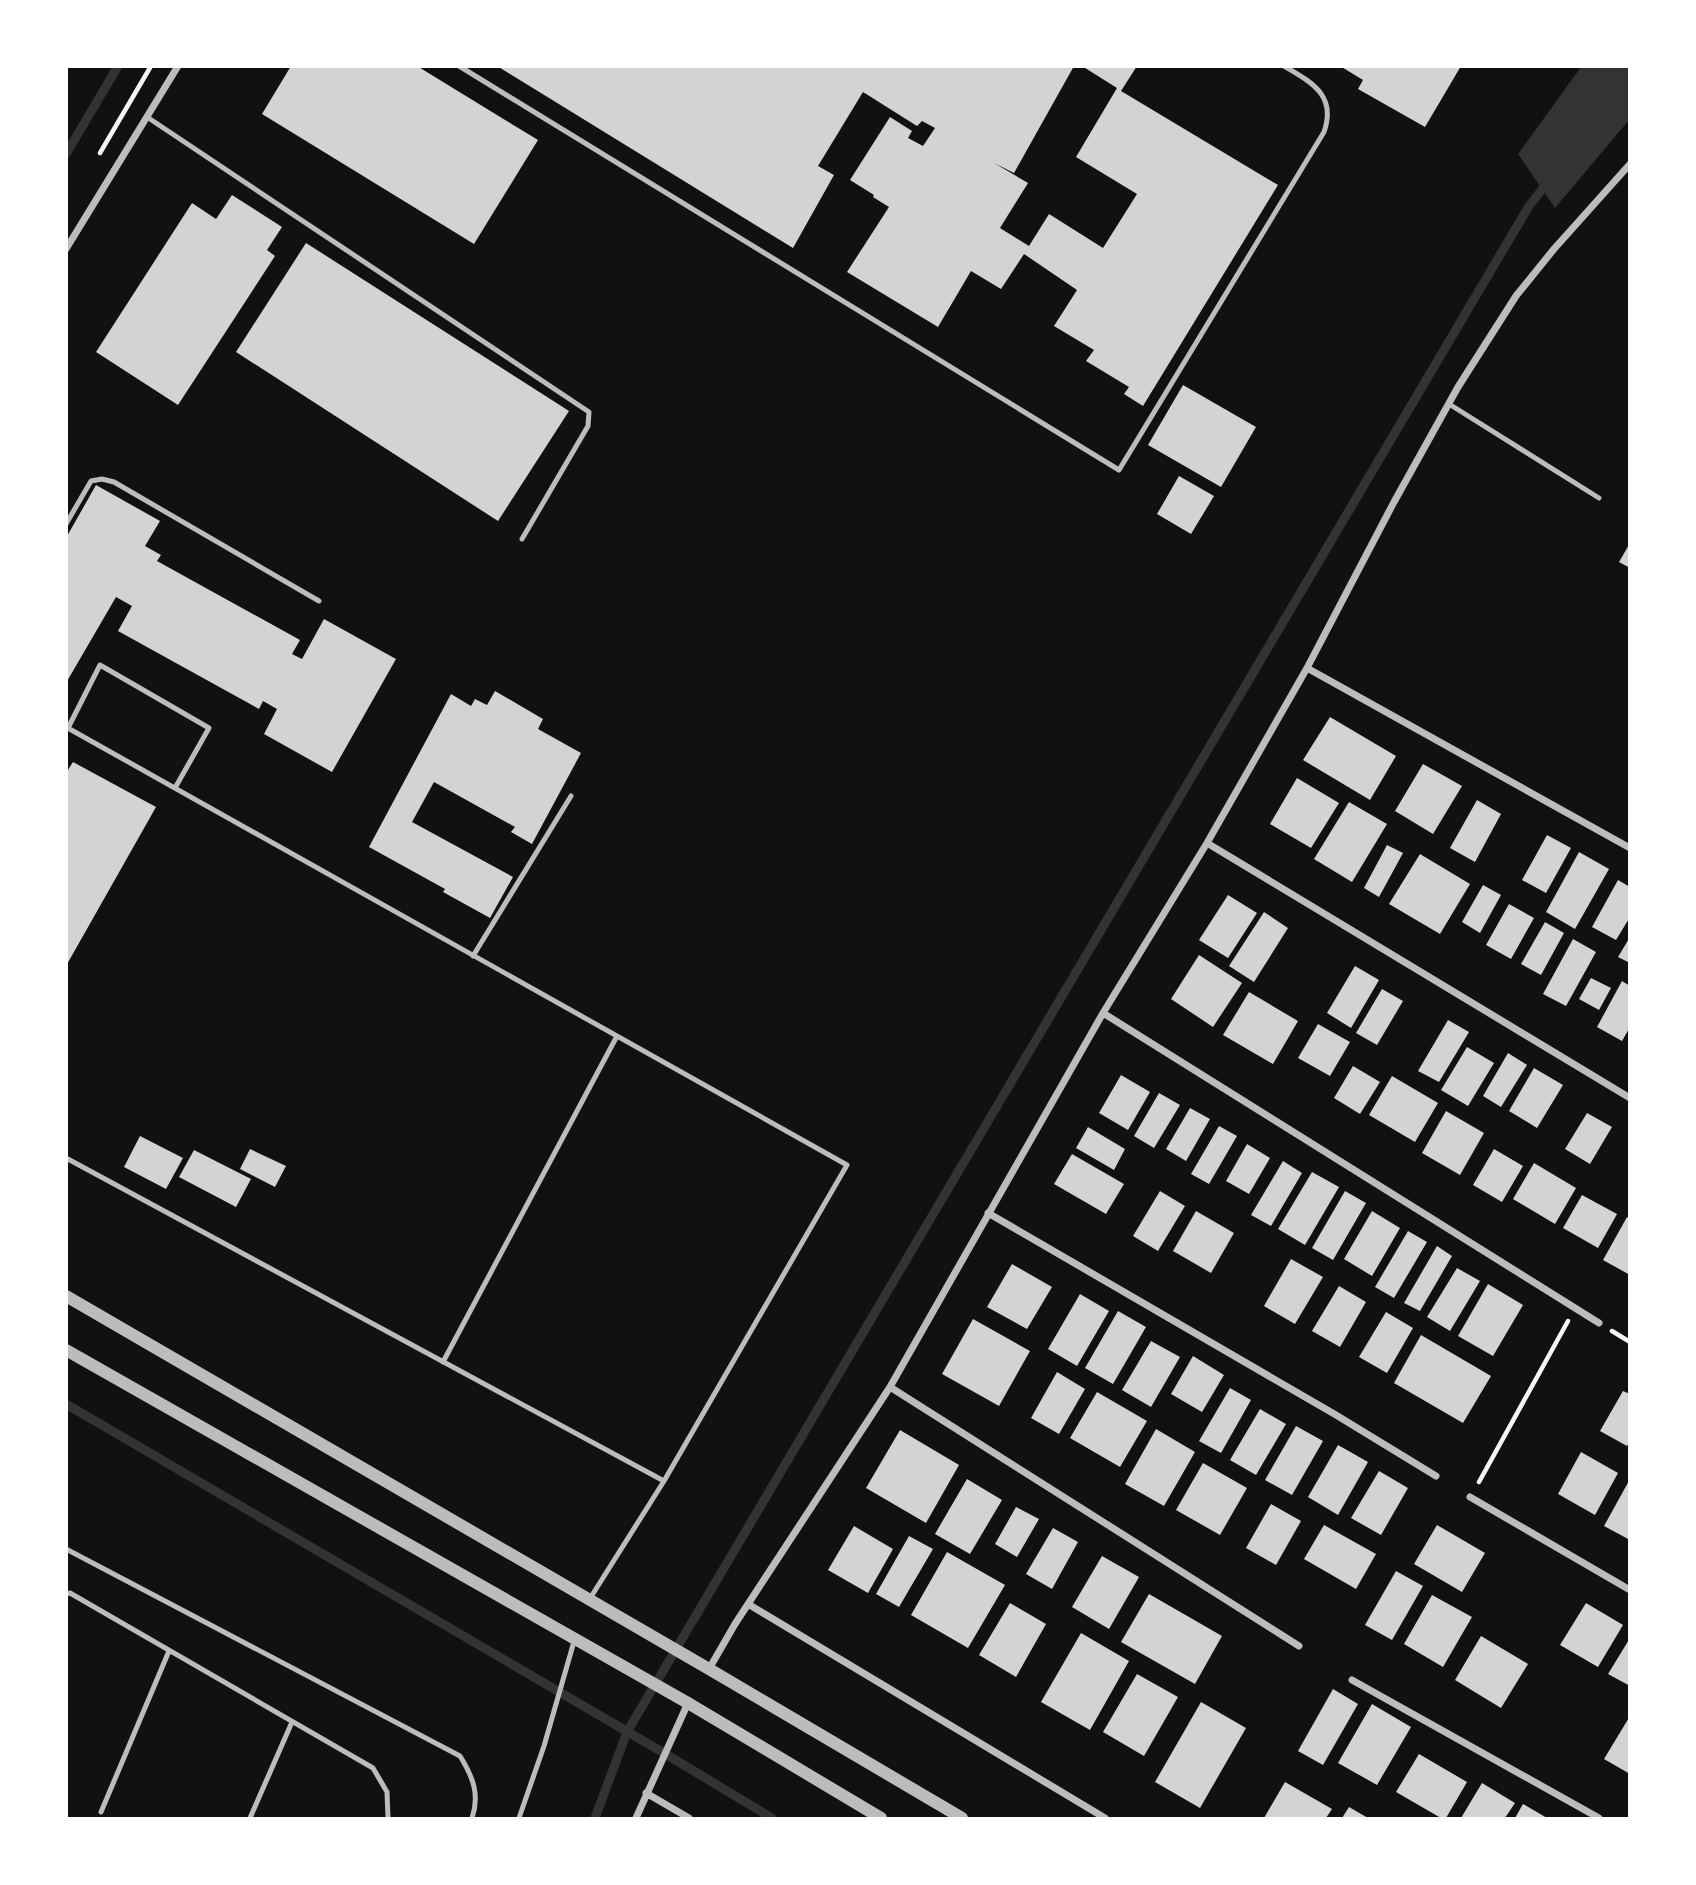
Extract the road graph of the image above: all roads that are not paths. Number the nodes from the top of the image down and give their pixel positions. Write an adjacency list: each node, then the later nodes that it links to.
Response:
1 (178, 66): 4 (street)
2 (459, 66): 3 (lane)
3 (1284, 66)
4 (148, 117): 6 (street); 10 (lane)
5 (1629, 165): 7 (street)
6 (66, 249)
7 (1449, 404): 8 (lane); 12 (street)
8 (1599, 498)
9 (66, 524): 11 (lane)
10 (522, 539)
11 (319, 601)
12 (1307, 668): 16 (street); 17 (street)
13 (67, 728): 14 (lane); 14 (lane)
14 (175, 788): 18 (lane)
15 (572, 796): 18 (lane)
16 (1207, 843): 19 (street); 21 (street)
17 (1629, 849)
18 (473, 956): 20 (lane)
19 (1103, 1013): 23 (street); 25 (street)
20 (617, 1036): 27 (lane); 30 (lane)
21 (1629, 1098)
22 (66, 1158): 27 (lane)
23 (988, 1213): 28 (street); 29 (street)
24 (66, 1296): 35 (street)
25 (1599, 1323)
26 (66, 1350): 37 (street)
27 (443, 1362): 30 (lane)
28 (890, 1387): 36 (street); 38 (street)
29 (1436, 1476)
30 (664, 1481): 35 (lane)
31 (1470, 1497): 33 (street)
32 (66, 1549): 48 (lane)
33 (1629, 1590)
34 (66, 1594): 39 (lane)
35 (589, 1601): 40 (street)
36 (748, 1604): 40 (street); 54 (street)
37 (575, 1638): 42 (street); 49 (lane)
38 (1299, 1646)
39 (169, 1651): 43 (lane); 45 (lane)
40 (703, 1666): 53 (street)
41 (1352, 1680): 55 (street)
42 (684, 1706): 44 (street); 52 (street)
43 (292, 1722): 46 (lane); 47 (lane)
44 (646, 1793): 50 (street); 51 (street)
45 (101, 1812)
46 (250, 1818)
47 (387, 1818)
48 (472, 1818)
49 (519, 1818)
50 (636, 1818)
51 (689, 1818)
52 (881, 1818)
53 (962, 1818)
54 (1105, 1818)
55 (1600, 1818)

